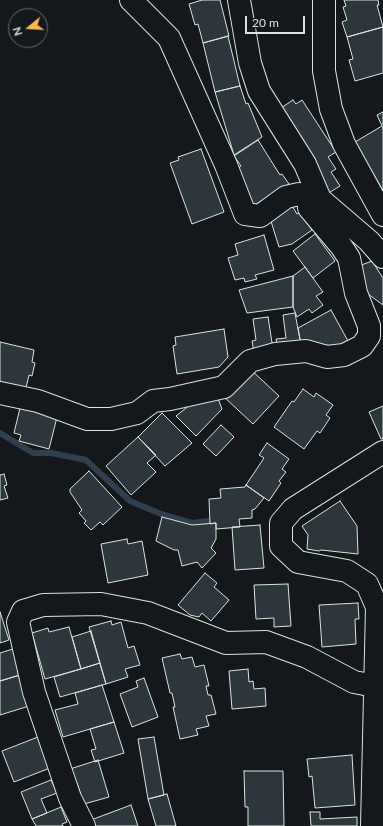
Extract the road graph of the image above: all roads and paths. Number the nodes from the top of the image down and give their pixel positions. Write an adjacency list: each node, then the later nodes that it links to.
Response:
1 (131, 0): 4 (street)
2 (239, 0): 4 (street)
3 (324, 0): 5 (street)
4 (314, 198): 6 (street); 7 (street)
5 (383, 216)
6 (383, 257)
7 (0, 393)
8 (383, 452): 9 (street)
9 (378, 677): 10 (street); 11 (street)
10 (84, 826)
11 (372, 826)

